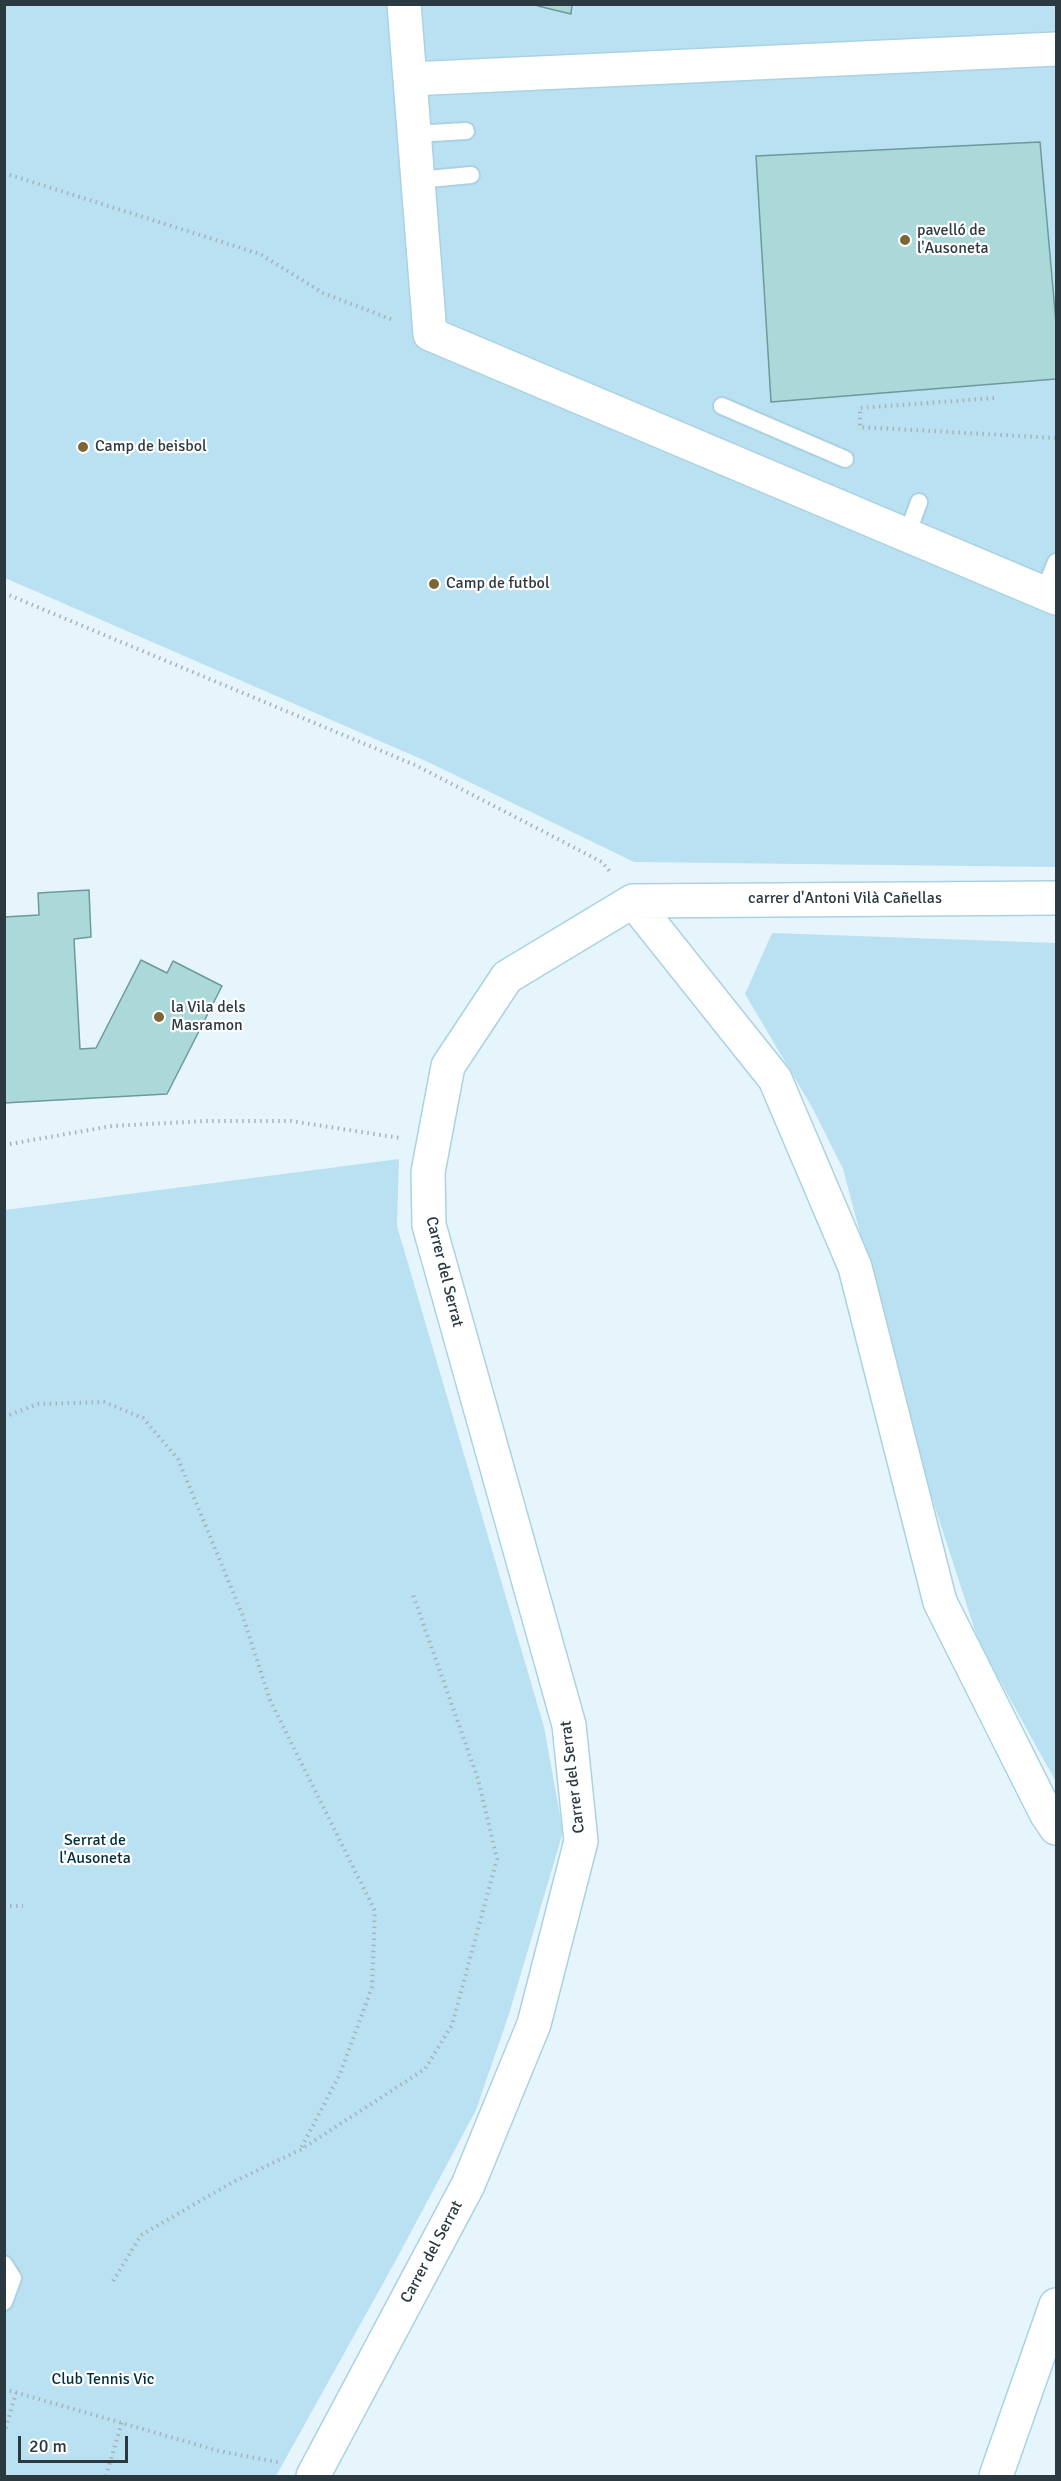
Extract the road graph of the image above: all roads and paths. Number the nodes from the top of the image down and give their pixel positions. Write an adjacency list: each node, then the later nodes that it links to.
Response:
1 (404, 4): 3 (street)
2 (1056, 49): 3 (street)
3 (410, 79): 5 (street)
4 (466, 131): 5 (lane)
5 (414, 134): 8 (street)
6 (4, 173): 9 (path)
7 (471, 175): 8 (lane)
8 (418, 180): 9 (street)
9 (430, 334): 15 (street)
10 (994, 398): 12 (path)
11 (722, 406): 13 (lane)
12 (1056, 438)
13 (844, 459)
14 (919, 502): 15 (lane)
15 (907, 535): 18 (street)
16 (1056, 562): 18 (lane)
17 (4, 593): 20 (path)
18 (1050, 595)
19 (1056, 898): 20 (street, carrer d'Antoni Vilà Cañellas)
20 (633, 901): 21 (street, Carrer del Serrat); 25 (street)
21 (433, 1143): 22 (path); 39 (street, Carrer del Serrat)
22 (4, 1145)
23 (4, 1417): 28 (path)
24 (412, 1592): 28 (path)
25 (1056, 1828)
26 (4, 1906): 27 (path)
27 (23, 1906)
28 (300, 2150): 30 (path)
29 (4, 2264): 31 (lane)
30 (113, 2281)
31 (4, 2302)
32 (1056, 2305): 40 (street)
33 (4, 2389): 34 (path)
34 (16, 2392): 35 (path); 36 (path)
35 (122, 2422): 37 (path); 38 (path)
36 (4, 2434)
37 (284, 2463)
38 (106, 2476)
39 (313, 2476)
40 (996, 2476)

